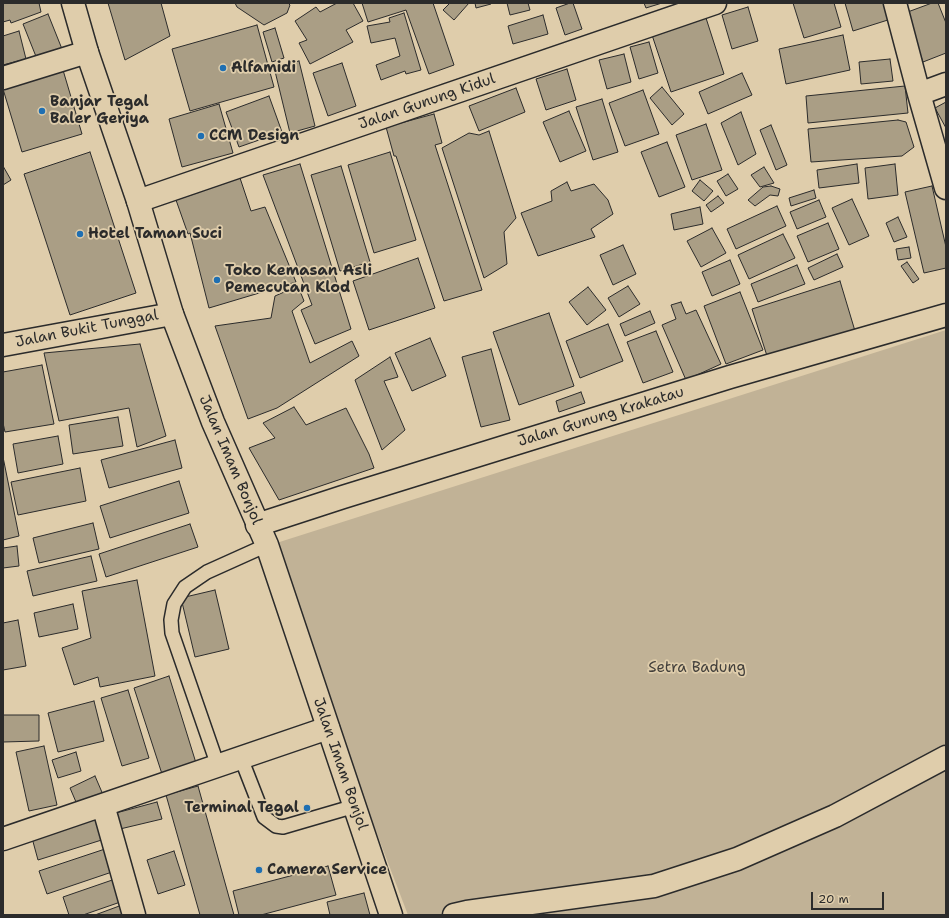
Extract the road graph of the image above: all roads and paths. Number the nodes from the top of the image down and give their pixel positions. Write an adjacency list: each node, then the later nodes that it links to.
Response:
1 (73, 3): 4 (main road, Jalan Imam Bonjol)
2 (715, 3): 9 (main road, Jalan Gunung Kidul)
3 (895, 3): 7 (main road)
4 (87, 52): 5 (main road); 9 (main road, Jalan Imam Bonjol)
5 (3, 78)
6 (946, 84): 7 (main road)
7 (919, 94): 8 (main road)
8 (946, 188)
9 (138, 201): 10 (main road, Jalan Imam Bonjol)
10 (172, 314): 12 (main road, Jalan Bukit Tunggal); 13 (main road, Jalan Imam Bonjol)
11 (946, 315): 13 (main road, Jalan Gunung Krakatau)
12 (3, 345)
13 (257, 525): 14 (main road, Jalan Imam Bonjol)
14 (266, 546): 15 (main road, Jalan Imam Bonjol); 18 (lane)
15 (328, 728): 17 (main road); 20 (main road, Jalan Imam Bonjol)
16 (946, 757): 24 (main road)
17 (241, 758): 18 (main road); 20 (lane)
18 (218, 766): 19 (main road)
19 (103, 805): 21 (main road); 22 (main road)
20 (355, 806): 23 (main road, Jalan Imam Bonjol)
21 (3, 839)
22 (134, 915)
23 (391, 915)
24 (454, 915)

